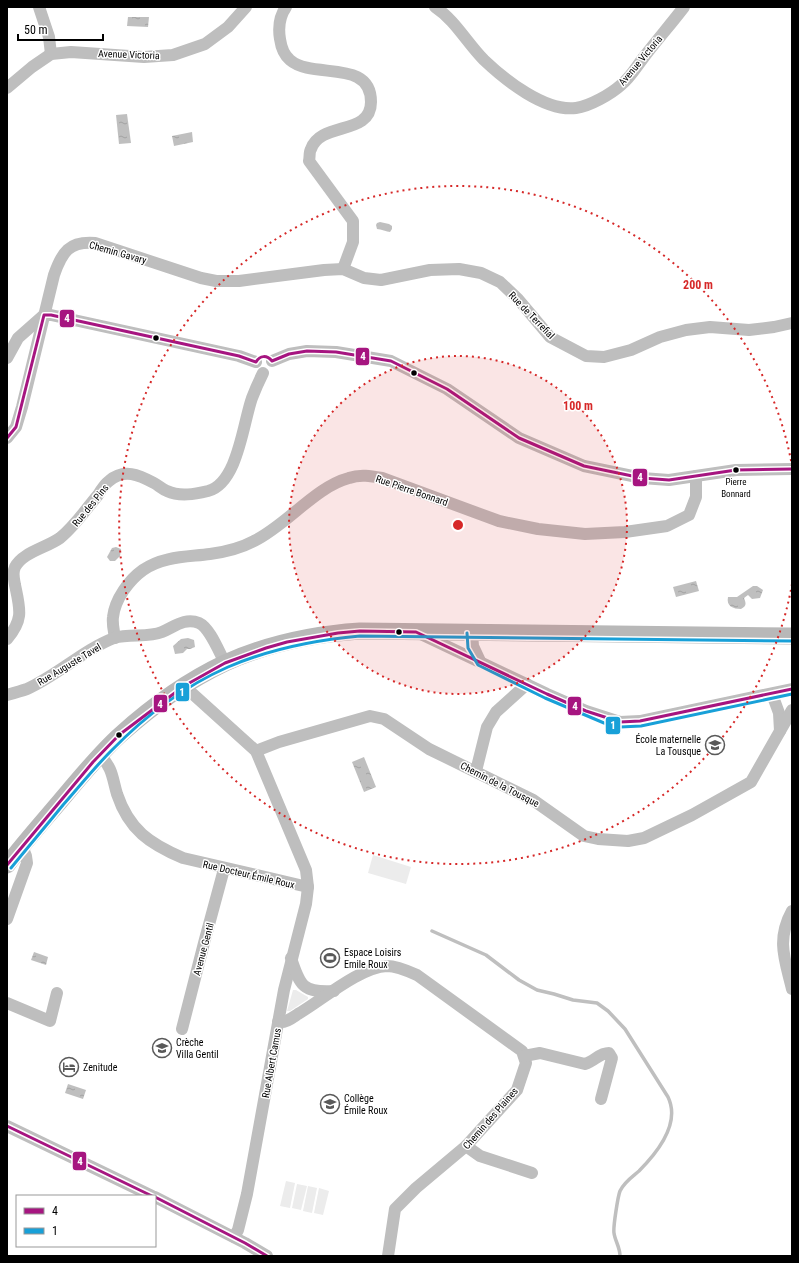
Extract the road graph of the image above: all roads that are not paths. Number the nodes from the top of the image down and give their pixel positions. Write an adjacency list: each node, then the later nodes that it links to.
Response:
1 (39, 7): 6 (street)
2 (246, 7): 6 (street, Avenue Victoria)
3 (286, 7): 8 (street)
4 (435, 7): 5 (street, Avenue Victoria)
5 (684, 7)
6 (52, 54): 7 (street, Avenue Victoria)
7 (7, 88)
8 (343, 269): 9 (street, Chemin Gavary); 10 (street, Rue de Terrefial)
9 (44, 315): 11 (street); 13 (street); 15 (street, Chemin Gavary)
10 (792, 323)
11 (7, 358)
12 (272, 361): 13 (street); 14 (street); 17 (street)
13 (256, 362): 14 (street)
14 (263, 373): 22 (street, Rue des Pins)
15 (7, 438)
16 (792, 469): 17 (street)
17 (696, 476): 21 (street, Rue Pierre Bonnard)
18 (416, 632): 19 (main road); 23 (street); 24 (main road)
19 (472, 633): 20 (main road); 23 (street)
20 (792, 636)
21 (115, 638): 24 (street, Rue Auguste Tavel); 29 (street, Rue Auguste Tavel)
22 (7, 639)
23 (480, 661): 25 (street)
24 (225, 663): 26 (main road)
25 (527, 684): 28 (street); 34 (street)
26 (184, 686): 32 (street, Rue Docteur Émile Roux); 33 (main road)
27 (792, 689): 28 (street)
28 (772, 694): 31 (street)
29 (7, 695)
30 (792, 710): 31 (street, Chemin de la Tousque)
31 (780, 731): 34 (street, Chemin de la Tousque)
32 (256, 751): 34 (street, Chemin de la Tousque); 38 (street, Rue Docteur Émile Roux)
33 (100, 755): 35 (main road); 37 (street, Rue Docteur Émile Roux)
34 (476, 771)
35 (22, 846): 36 (main road); 40 (street)
36 (7, 865)
37 (224, 869): 38 (street, Rue Docteur Émile Roux); 51 (street, Avenue Gentil)
38 (308, 887): 41 (street, Rue Albert Camus)
39 (792, 912): 43 (street)
40 (7, 919)
41 (291, 958): 42 (street); 44 (street, Rue Albert Camus)
42 (300, 982): 44 (street); 45 (street)
43 (792, 989)
44 (284, 990): 50 (street, Rue Albert Camus)
45 (313, 991): 46 (street); 49 (street)
46 (334, 991): 49 (street); 52 (street)
47 (57, 993): 48 (street)
48 (7, 1003)
49 (313, 1006): 50 (street)
50 (278, 1022): 59 (street, Rue Albert Camus)
51 (182, 1029)
52 (524, 1056): 53 (street); 55 (street, Chemin des Plaines)
53 (601, 1099)
54 (7, 1126): 57 (street)
55 (466, 1146): 56 (street); 61 (street, Chemin des Plaines)
56 (532, 1173)
57 (150, 1195)
58 (156, 1198): 59 (street)
59 (234, 1238): 60 (street)
60 (266, 1256)
61 (388, 1256)

